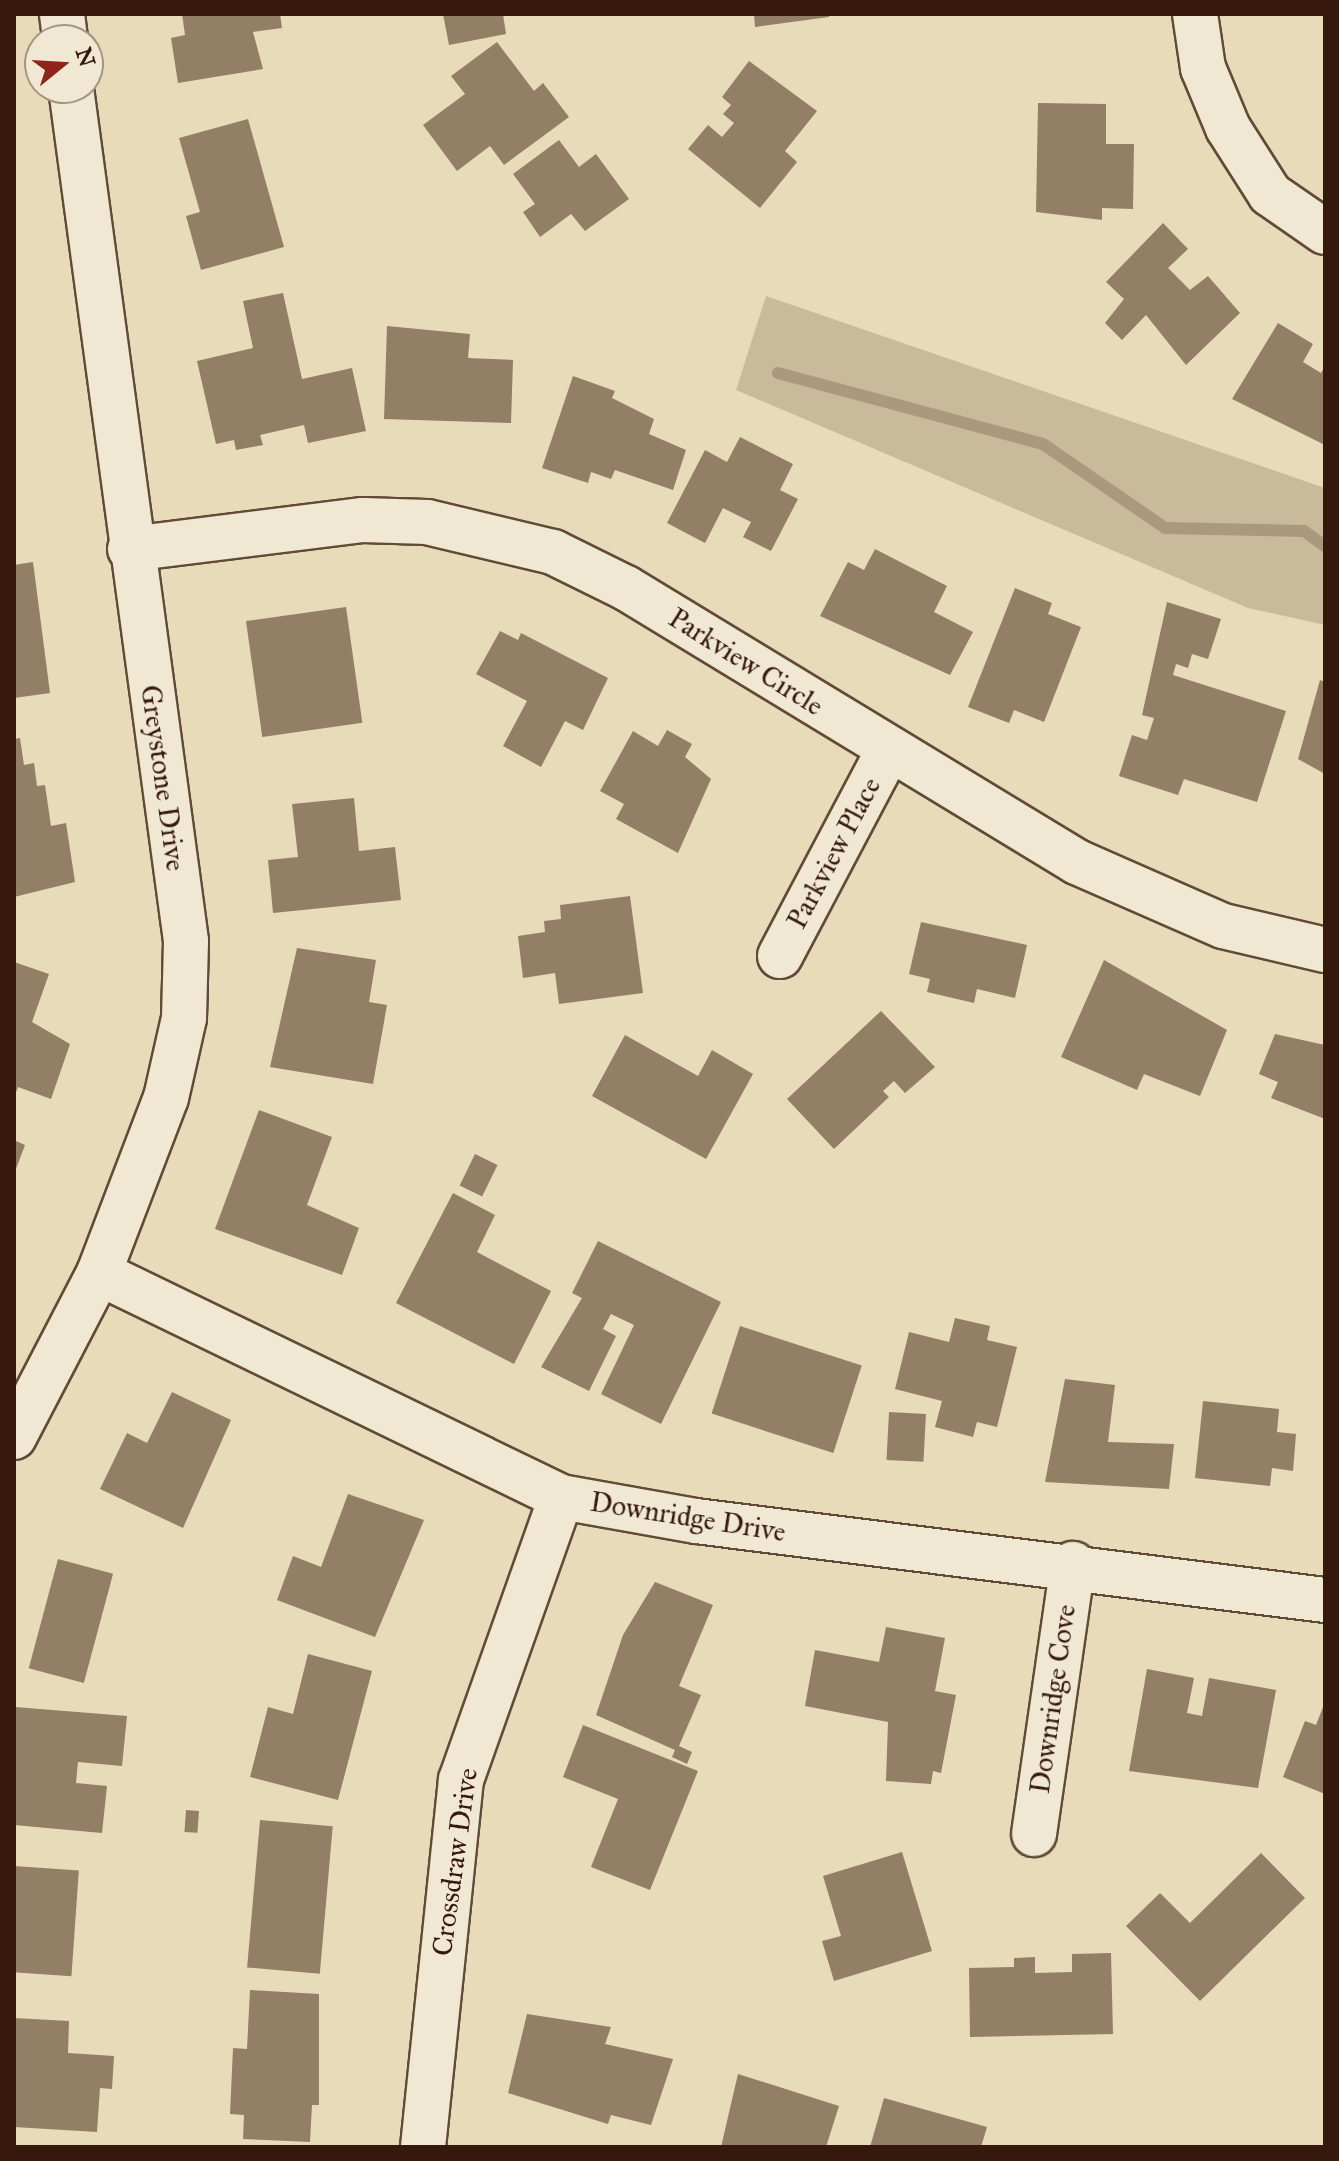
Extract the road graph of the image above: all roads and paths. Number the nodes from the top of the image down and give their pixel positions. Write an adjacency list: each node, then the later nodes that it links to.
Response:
1 (1195, 14): 3 (street)
2 (73, 104): 4 (street, Greystone Drive)
3 (1325, 232)
4 (130, 549): 5 (street, Parkview Circle); 8 (street, Greystone Drive)
5 (888, 751): 6 (street, Parkview Circle); 7 (street, Parkview Place)
6 (1325, 950)
7 (780, 956)
8 (99, 1273): 9 (street, Greystone Drive); 10 (street, Downridge Drive)
9 (14, 1437)
10 (561, 1497): 11 (street, Downridge Drive); 14 (street, Crossdraw Drive)
11 (1073, 1564): 12 (street, Downridge Drive); 13 (street, Downridge Cove)
12 (1325, 1600)
13 (1034, 1834)
14 (423, 2147)

